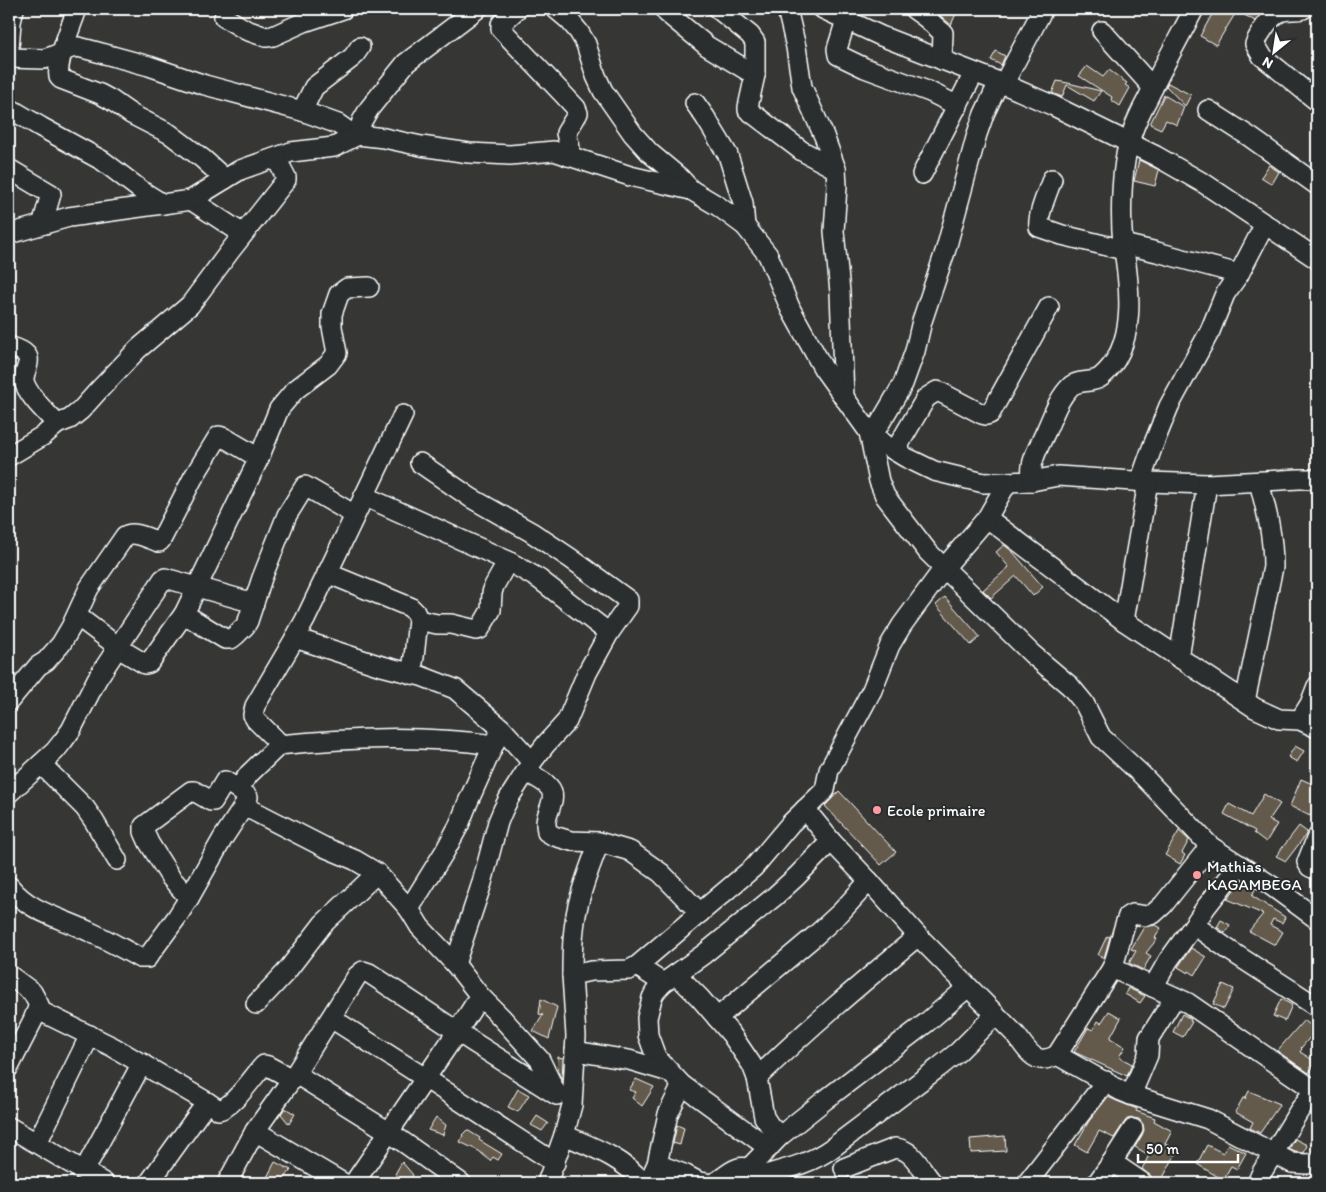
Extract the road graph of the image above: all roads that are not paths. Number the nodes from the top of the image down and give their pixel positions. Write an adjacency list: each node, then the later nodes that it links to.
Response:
1 (14, 9): 19 (street)
2 (77, 9): 20 (street)
3 (343, 9): 15 (street)
4 (477, 9): 33 (street)
5 (517, 9): 35 (street)
6 (556, 9): 43 (street)
7 (664, 9): 24 (street)
8 (718, 9): 24 (street)
9 (787, 9): 37 (street)
10 (823, 9): 16 (street)
11 (914, 9): 22 (street)
12 (1043, 9): 25 (street)
13 (1194, 9): 26 (street)
14 (1303, 9): 27 (street)
15 (224, 17)
16 (846, 20): 22 (street); 29 (street)
17 (1102, 31): 26 (street)
18 (360, 47): 32 (street)
19 (9, 49)
20 (62, 51): 21 (street); 32 (street); 40 (street)
21 (9, 58)
22 (942, 60): 23 (street)
23 (974, 73): 25 (street); 29 (street)
24 (754, 75): 37 (street)
25 (1001, 83): 34 (street); 57 (street)
26 (1152, 88): 34 (street)
27 (1317, 102)
28 (695, 103): 48 (street)
29 (958, 106): 39 (street)
30 (9, 108): 45 (street)
31 (1208, 110): 42 (street)
32 (302, 111): 33 (street)
33 (357, 136): 35 (street); 36 (street)
34 (1128, 143): 47 (street); 51 (street)
35 (568, 156): 43 (street)
36 (276, 158): 40 (street); 50 (street)
37 (836, 169): 58 (street)
38 (9, 170): 46 (street)
39 (922, 174)
40 (225, 179): 44 (street)
41 (1052, 180): 51 (street)
42 (1317, 185)
43 (691, 190): 48 (street)
44 (191, 200): 45 (street); 50 (street)
45 (163, 204): 46 (street)
46 (45, 224): 49 (street)
47 (1265, 224): 52 (street); 53 (street)
48 (745, 226): 58 (street)
49 (12, 231)
50 (243, 234): 61 (street)
51 (1123, 247): 53 (street); 68 (street)
52 (1317, 259)
53 (1239, 274): 69 (street)
54 (369, 287): 65 (street)
55 (1050, 307): 59 (street)
56 (9, 346): 61 (street)
57 (903, 384): 59 (street); 62 (street)
58 (844, 398): 62 (street)
59 (926, 398): 63 (street)
60 (402, 415): 73 (street)
61 (57, 424): 64 (street)
62 (871, 433): 63 (street); 77 (street)
63 (895, 451): 71 (street)
64 (9, 456)
65 (259, 458): 79 (street); 82 (street)
66 (420, 463): 85 (street)
67 (1317, 479): 70 (street)
68 (1032, 481): 69 (street); 71 (street)
69 (1144, 482): 72 (street); 84 (street)
70 (1259, 482): 72 (street); 92 (street)
71 (1007, 483): 75 (street)
72 (1207, 484): 88 (street)
73 (364, 496): 74 (street); 76 (street)
74 (355, 515): 78 (street); 80 (street)
75 (987, 518): 77 (street); 84 (street)
76 (508, 561): 83 (street); 85 (street)
77 (944, 568): 101 (street); 105 (street)
78 (327, 573): 83 (street); 86 (street)
79 (196, 588): 80 (street); 81 (street); 87 (street)
80 (254, 603): 81 (street)
81 (184, 614): 87 (street)
82 (77, 616): 87 (street); 91 (street)
83 (418, 620): 89 (street)
84 (1124, 621): 88 (street)
85 (609, 632): 98 (street)
86 (295, 638): 89 (street); 96 (street)
87 (118, 646): 97 (street)
88 (1179, 658): 92 (street)
89 (410, 674): 95 (street)
90 (1317, 686): 93 (street)
91 (9, 701)
92 (1245, 701): 93 (street)
93 (1300, 720): 94 (street)
94 (1317, 728)
95 (497, 736): 96 (street); 98 (street); 113 (street)
96 (278, 744): 100 (street)
97 (41, 764): 99 (street); 106 (street)
98 (529, 767): 104 (street); 118 (street)
99 (9, 793)
100 (241, 798): 109 (street); 112 (street); 112 (street)
101 (805, 809): 103 (street); 115 (street)
102 (1317, 837): 108 (street)
103 (831, 841): 110 (street); 123 (street)
104 (599, 842): 115 (street); 122 (street)
105 (1210, 846): 107 (street); 120 (street)
106 (117, 860)
107 (1239, 865): 114 (street); 116 (street)
108 (1317, 870)
109 (377, 873): 113 (street); 128 (street)
110 (869, 881): 117 (street); 133 (street)
111 (9, 886): 112 (street)
112 (189, 898)
113 (409, 909): 118 (street)
114 (1314, 911)
115 (700, 912): 119 (street)
116 (1194, 924): 125 (street); 129 (street)
117 (918, 936): 124 (street); 143 (street)
118 (455, 964): 126 (street)
119 (637, 966): 122 (street); 123 (street)
120 (1112, 968): 125 (street); 137 (street)
121 (9, 975): 130 (street)
122 (572, 975): 136 (street)
123 (670, 979): 133 (street); 142 (street)
124 (968, 987): 131 (street); 155 (street)
125 (1153, 987): 127 (street)
126 (480, 996): 134 (street); 146 (street)
127 (1175, 997): 145 (street); 147 (street)
128 (256, 1004)
129 (1317, 1007)
130 (38, 1010): 135 (street); 139 (street)
131 (995, 1014): 137 (street); 157 (street)
132 (331, 1018): 134 (street); 140 (street); 141 (street)
133 (717, 1018): 143 (street)
134 (457, 1032): 141 (street); 146 (street)
135 (90, 1035): 138 (street); 156 (street)
136 (575, 1051): 142 (street); 149 (street)
137 (1057, 1055): 144 (street)
138 (142, 1063): 148 (street); 163 (street)
139 (9, 1067)
140 (294, 1076): 148 (street); 152 (street); 153 (street)
141 (425, 1078): 153 (street); 161 (street)
142 (676, 1078): 155 (street); 162 (street)
143 (757, 1078): 155 (street)
144 (1106, 1082): 147 (street); 178 (street)
145 (1316, 1090): 158 (street)
146 (555, 1094): 149 (street)
147 (1131, 1095): 158 (street)
148 (207, 1102): 167 (street)
149 (572, 1105): 154 (street)
150 (9, 1127): 156 (street)
151 (1133, 1129): 159 (street)
152 (255, 1131): 168 (street); 169 (street)
153 (389, 1132): 170 (street); 171 (street)
154 (564, 1135): 161 (street); 173 (street)
155 (775, 1142): 164 (street)
156 (37, 1143): 163 (street)
157 (832, 1148): 164 (street); 165 (street)
158 (1273, 1153): 160 (street); 181 (street)
159 (1112, 1162): 179 (street); 180 (street)
160 (1317, 1162)
161 (555, 1163): 172 (street)
162 (657, 1164): 174 (street); 175 (street)
163 (84, 1170): 166 (street)
164 (757, 1176): 176 (street)
165 (848, 1176): 177 (street)
166 (104, 1183)
167 (149, 1183)
168 (227, 1183)
169 (343, 1183)
170 (354, 1183)
171 (461, 1183)
172 (547, 1183)
173 (643, 1183)
174 (648, 1183)
175 (706, 1183)
176 (714, 1183)
177 (933, 1183)
178 (1027, 1183)
179 (1097, 1183)
180 (1143, 1183)
181 (1256, 1183)

